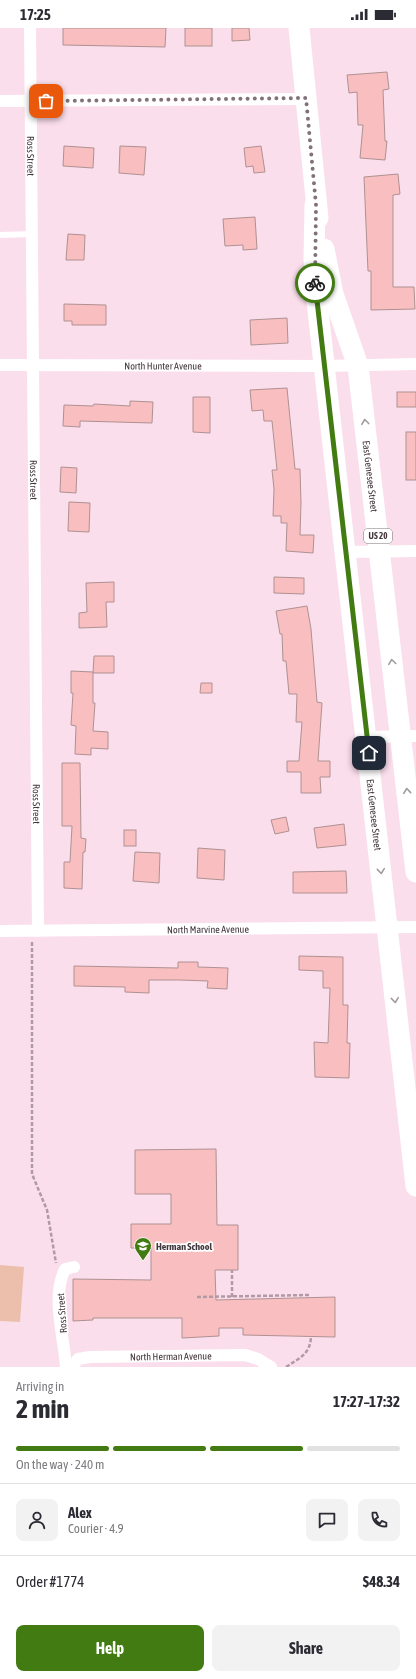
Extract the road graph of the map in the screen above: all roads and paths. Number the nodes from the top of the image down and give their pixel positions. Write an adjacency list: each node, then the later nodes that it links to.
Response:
1 (30, 28): 5 (street, Ross Street)
2 (299, 28): 3 (highway, East Genesee Street / US 20)
3 (306, 98): 5 (street); 6 (highway, East Genesee Street / US 20)
4 (0, 101): 5 (street)
5 (31, 101): 7 (street, Ross Street)
6 (316, 205): 12 (highway, East Genesee Street / US 20); 13 (highway, East Genesee Street / US 20)
7 (32, 234): 8 (lane); 11 (street, Ross Street)
8 (0, 235)
9 (416, 364): 13 (street, North Hunter Avenue)
10 (0, 365): 11 (street, North Hunter Avenue)
11 (33, 365): 12 (street, North Hunter Avenue); 23 (street, Ross Street)
12 (325, 366): 13 (street, North Hunter Avenue); 16 (highway, East Genesee Street / US 20)
13 (358, 366): 14 (highway, East Genesee Street / US 20, one-way to 13)
14 (379, 551): 15 (street); 16 (street); 17 (highway, East Genesee Street / US 20, one-way to 14)
15 (416, 551)
16 (345, 552): 18 (highway, East Genesee Street / US 20)
17 (409, 736): 18 (street); 19 (highway, East Genesee Street / US 20, one-way to 17)
18 (367, 737): 20 (highway, East Genesee Street / US 20, one-way to 20)
19 (416, 872)
20 (387, 927): 21 (street, North Marvine Avenue); 23 (street, North Marvine Avenue); 24 (highway, East Genesee Street / US 20, one-way to 24)
21 (416, 927)
22 (0, 931): 23 (street, North Marvine Avenue)
23 (35, 931): 27 (path)
24 (416, 1185)
25 (74, 1267): 27 (street)
26 (232, 1270): 29 (path)
27 (63, 1274): 32 (street, Ross Street)
28 (197, 1297): 29 (path)
29 (232, 1297): 30 (path)
30 (309, 1297)
31 (311, 1338): 35 (path)
32 (66, 1367)
33 (72, 1367): 34 (street, North Herman Avenue)
34 (271, 1367)
35 (286, 1367)

